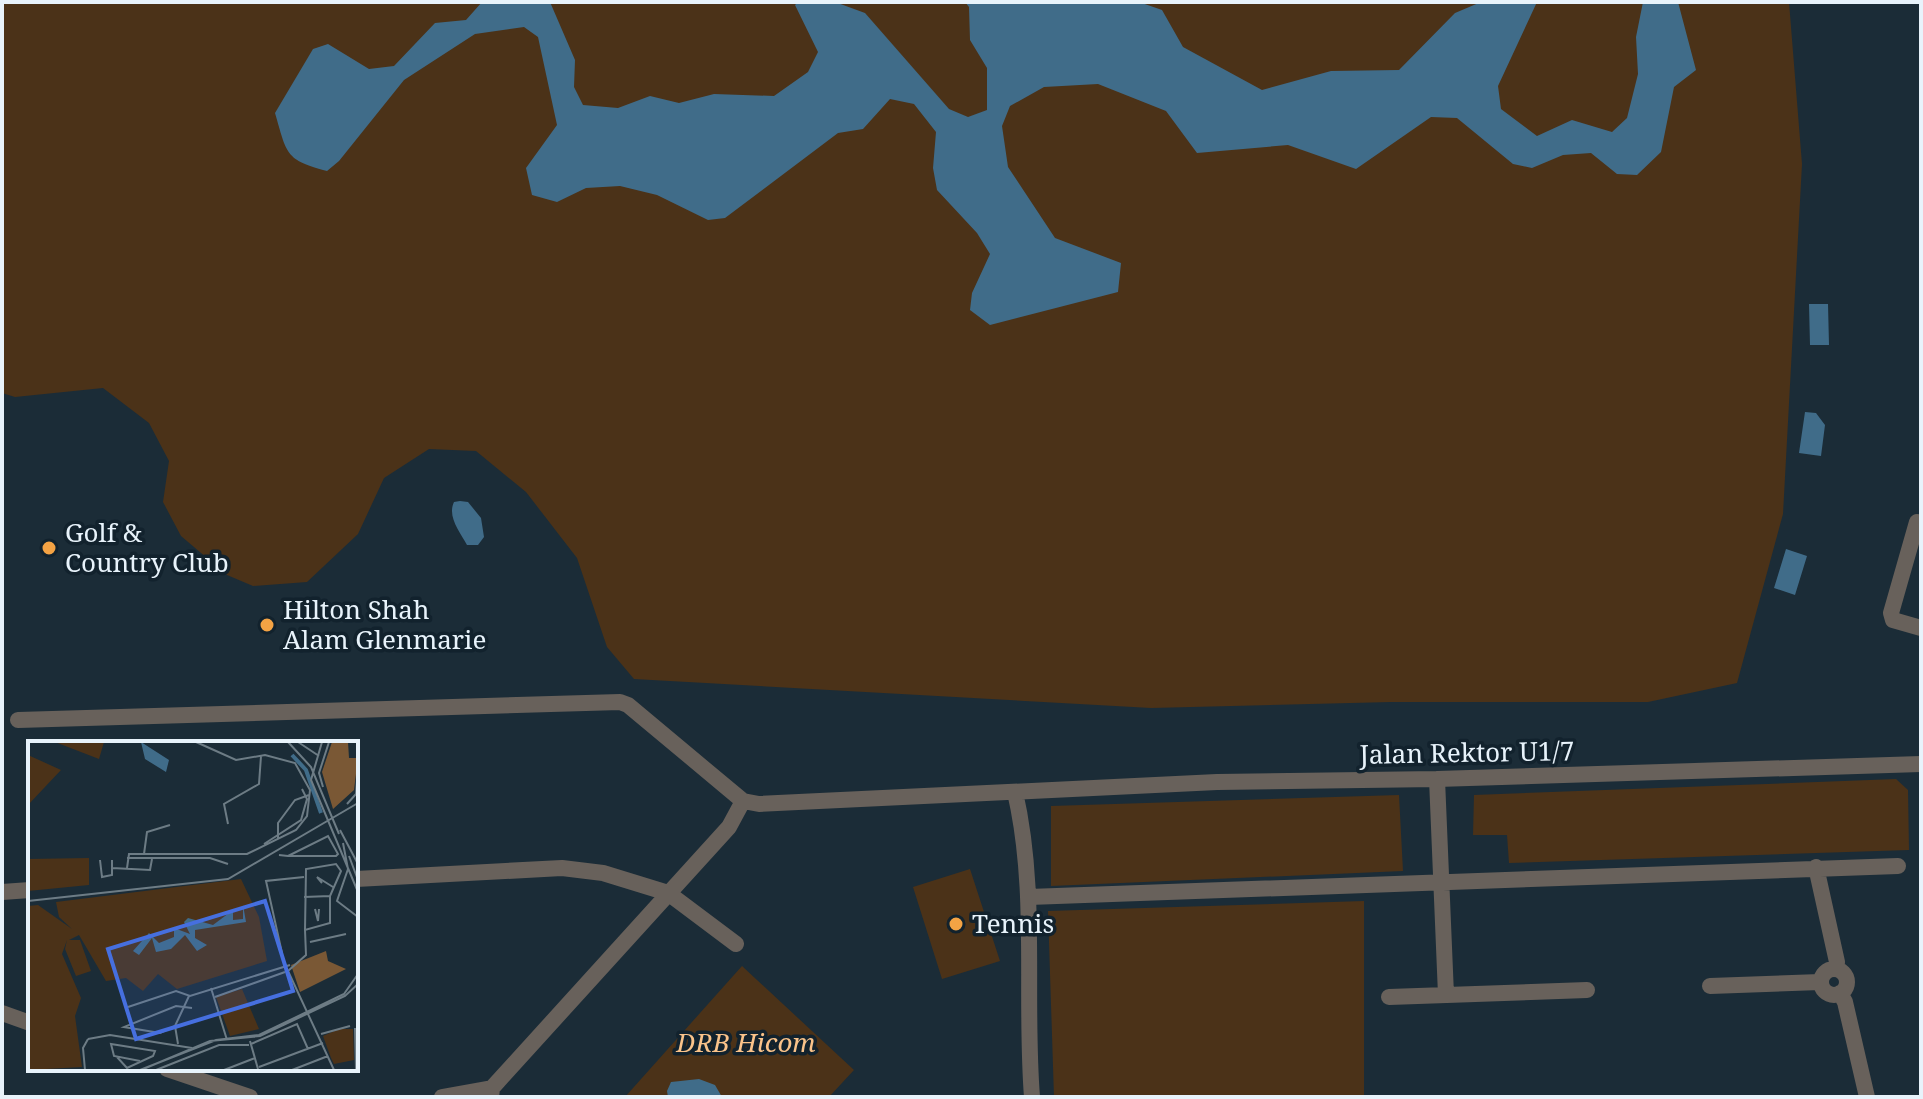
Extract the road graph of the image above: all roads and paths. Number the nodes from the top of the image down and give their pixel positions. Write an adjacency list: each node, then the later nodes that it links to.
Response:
1 (1917, 522): 2 (street)
2 (1921, 628)
3 (18, 720): 7 (street)
4 (1921, 764): 5 (street, Jalan Rektor U1/7)
5 (1437, 779): 6 (street, Jalan Rektor U1/7); 11 (street)
6 (1015, 792): 7 (street, Jalan Rektor U1/7); 15 (street)
7 (743, 801): 14 (street)
8 (1898, 866): 9 (street)
9 (1816, 867): 11 (street); 17 (street)
10 (358, 879): 14 (street)
11 (1442, 881): 15 (street); 22 (street)
12 (28, 890): 13 (street)
13 (2, 892)
14 (668, 893): 16 (street); 27 (street)
15 (1029, 897): 30 (street)
16 (736, 944)
17 (1836, 969): 18 (street); 21 (street)
18 (1820, 982): 19 (street); 21 (street)
19 (1710, 986)
20 (1587, 990): 22 (street)
21 (1840, 993): 31 (street)
22 (1446, 995): 23 (street)
23 (1389, 997)
24 (2, 1013): 25 (street)
25 (28, 1022)
26 (173, 1071): 28 (street)
27 (491, 1092): 29 (street)
28 (250, 1097)
29 (442, 1097)
30 (1032, 1097)
31 (1867, 1097)

